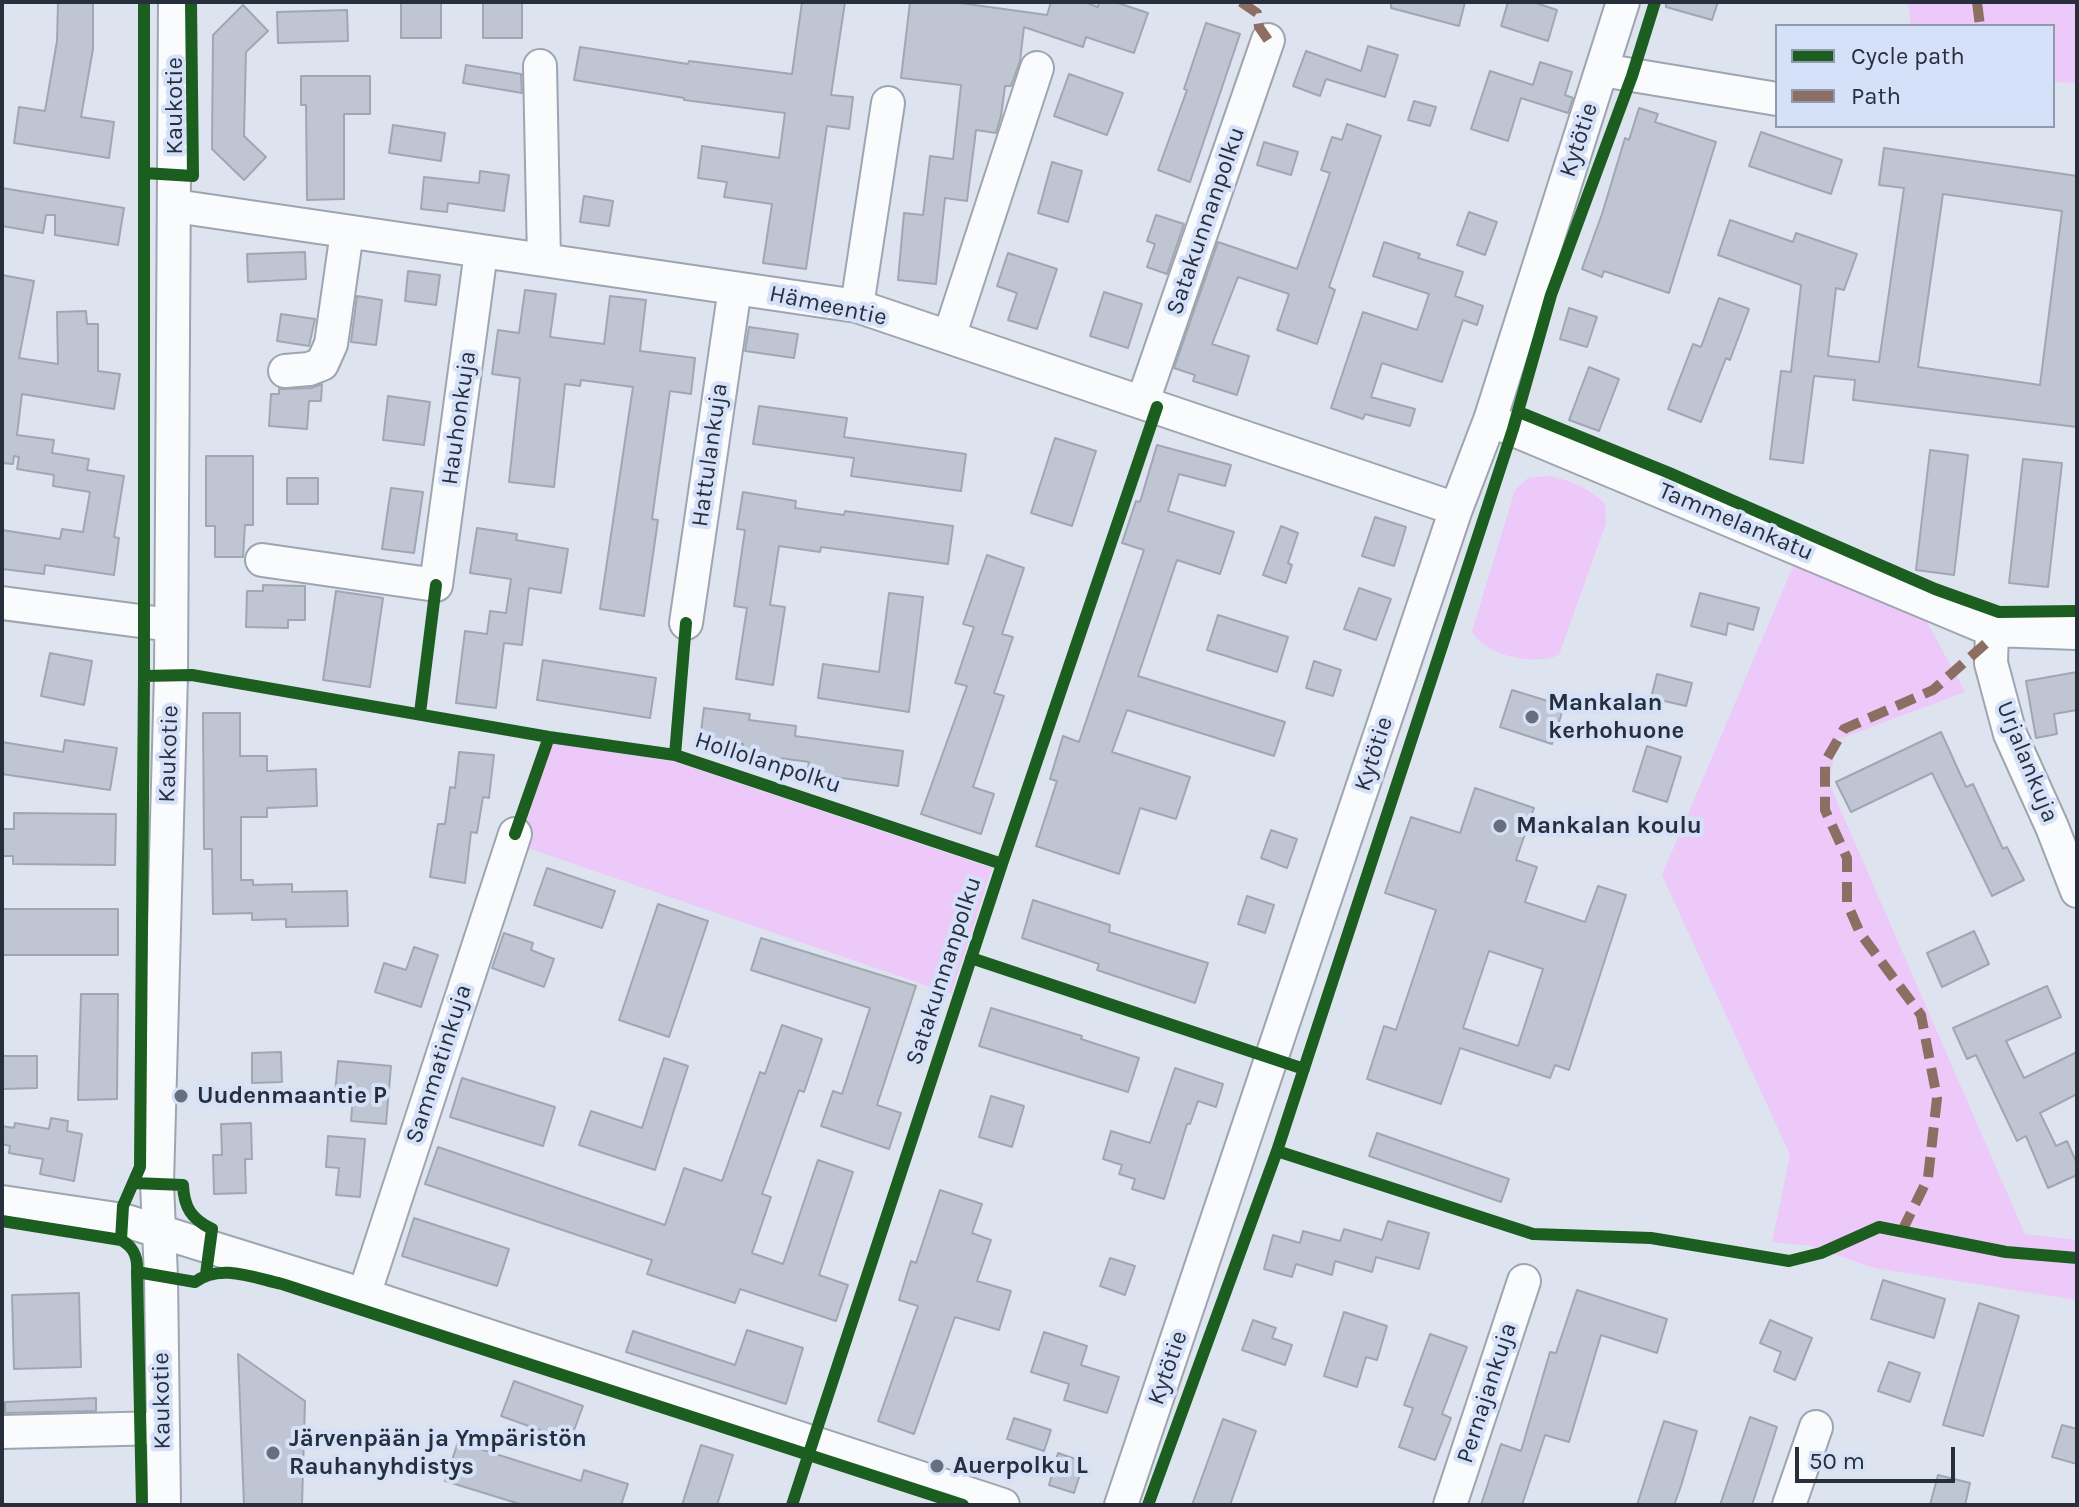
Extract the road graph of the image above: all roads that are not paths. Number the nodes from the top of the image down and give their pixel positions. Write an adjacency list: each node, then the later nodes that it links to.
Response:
1 (175, 2): 9 (street, Kaukotie)
2 (1623, 2): 6 (street, Kytötie)
3 (1268, 40): 17 (street, Satakunnanpolku)
4 (540, 66): 12 (street)
5 (1037, 68): 15 (street)
6 (1602, 70): 7 (street); 18 (street, Kytötie)
7 (1775, 99)
8 (888, 103): 14 (street)
9 (175, 206): 10 (street, Hämeentie); 23 (street, Kaukotie)
10 (347, 232): 11 (street, Hämeentie); 16 (street)
11 (481, 252): 12 (street, Hämeentie); 20 (street, Hauhonkuja)
12 (544, 260): 13 (street, Hämeentie)
13 (735, 288): 14 (street, Hämeentie); 22 (street, Hattulankuja)
14 (857, 306): 15 (street, Hämeentie)
15 (949, 337): 17 (street, Hämeentie)
16 (285, 371)
17 (1143, 401): 19 (street, Hämeentie)
18 (1490, 420): 19 (street, Kytötie); 24 (street, Tammelankatu)
19 (1456, 509): 37 (street, Kytötie)
20 (262, 560)
21 (2, 603): 23 (street)
22 (686, 623)
23 (171, 625): 29 (street, Kaukotie)
24 (1992, 630): 25 (street, Tammelankatu); 27 (street, Urjalankuja)
25 (2077, 633)
26 (515, 834): 31 (street, Sammatinkuja)
27 (2077, 891)
28 (2, 1202): 29 (street)
29 (160, 1232): 31 (street); 33 (street, Kaukotie)
30 (1524, 1281): 38 (street, Pernajankuja)
31 (364, 1295): 36 (street)
32 (1816, 1427): 39 (street)
33 (162, 1428): 34 (street); 35 (street, Kaukotie)
34 (2, 1432)
35 (164, 1505)
36 (1003, 1505)
37 (1121, 1505)
38 (1450, 1505)
39 (1789, 1505)

